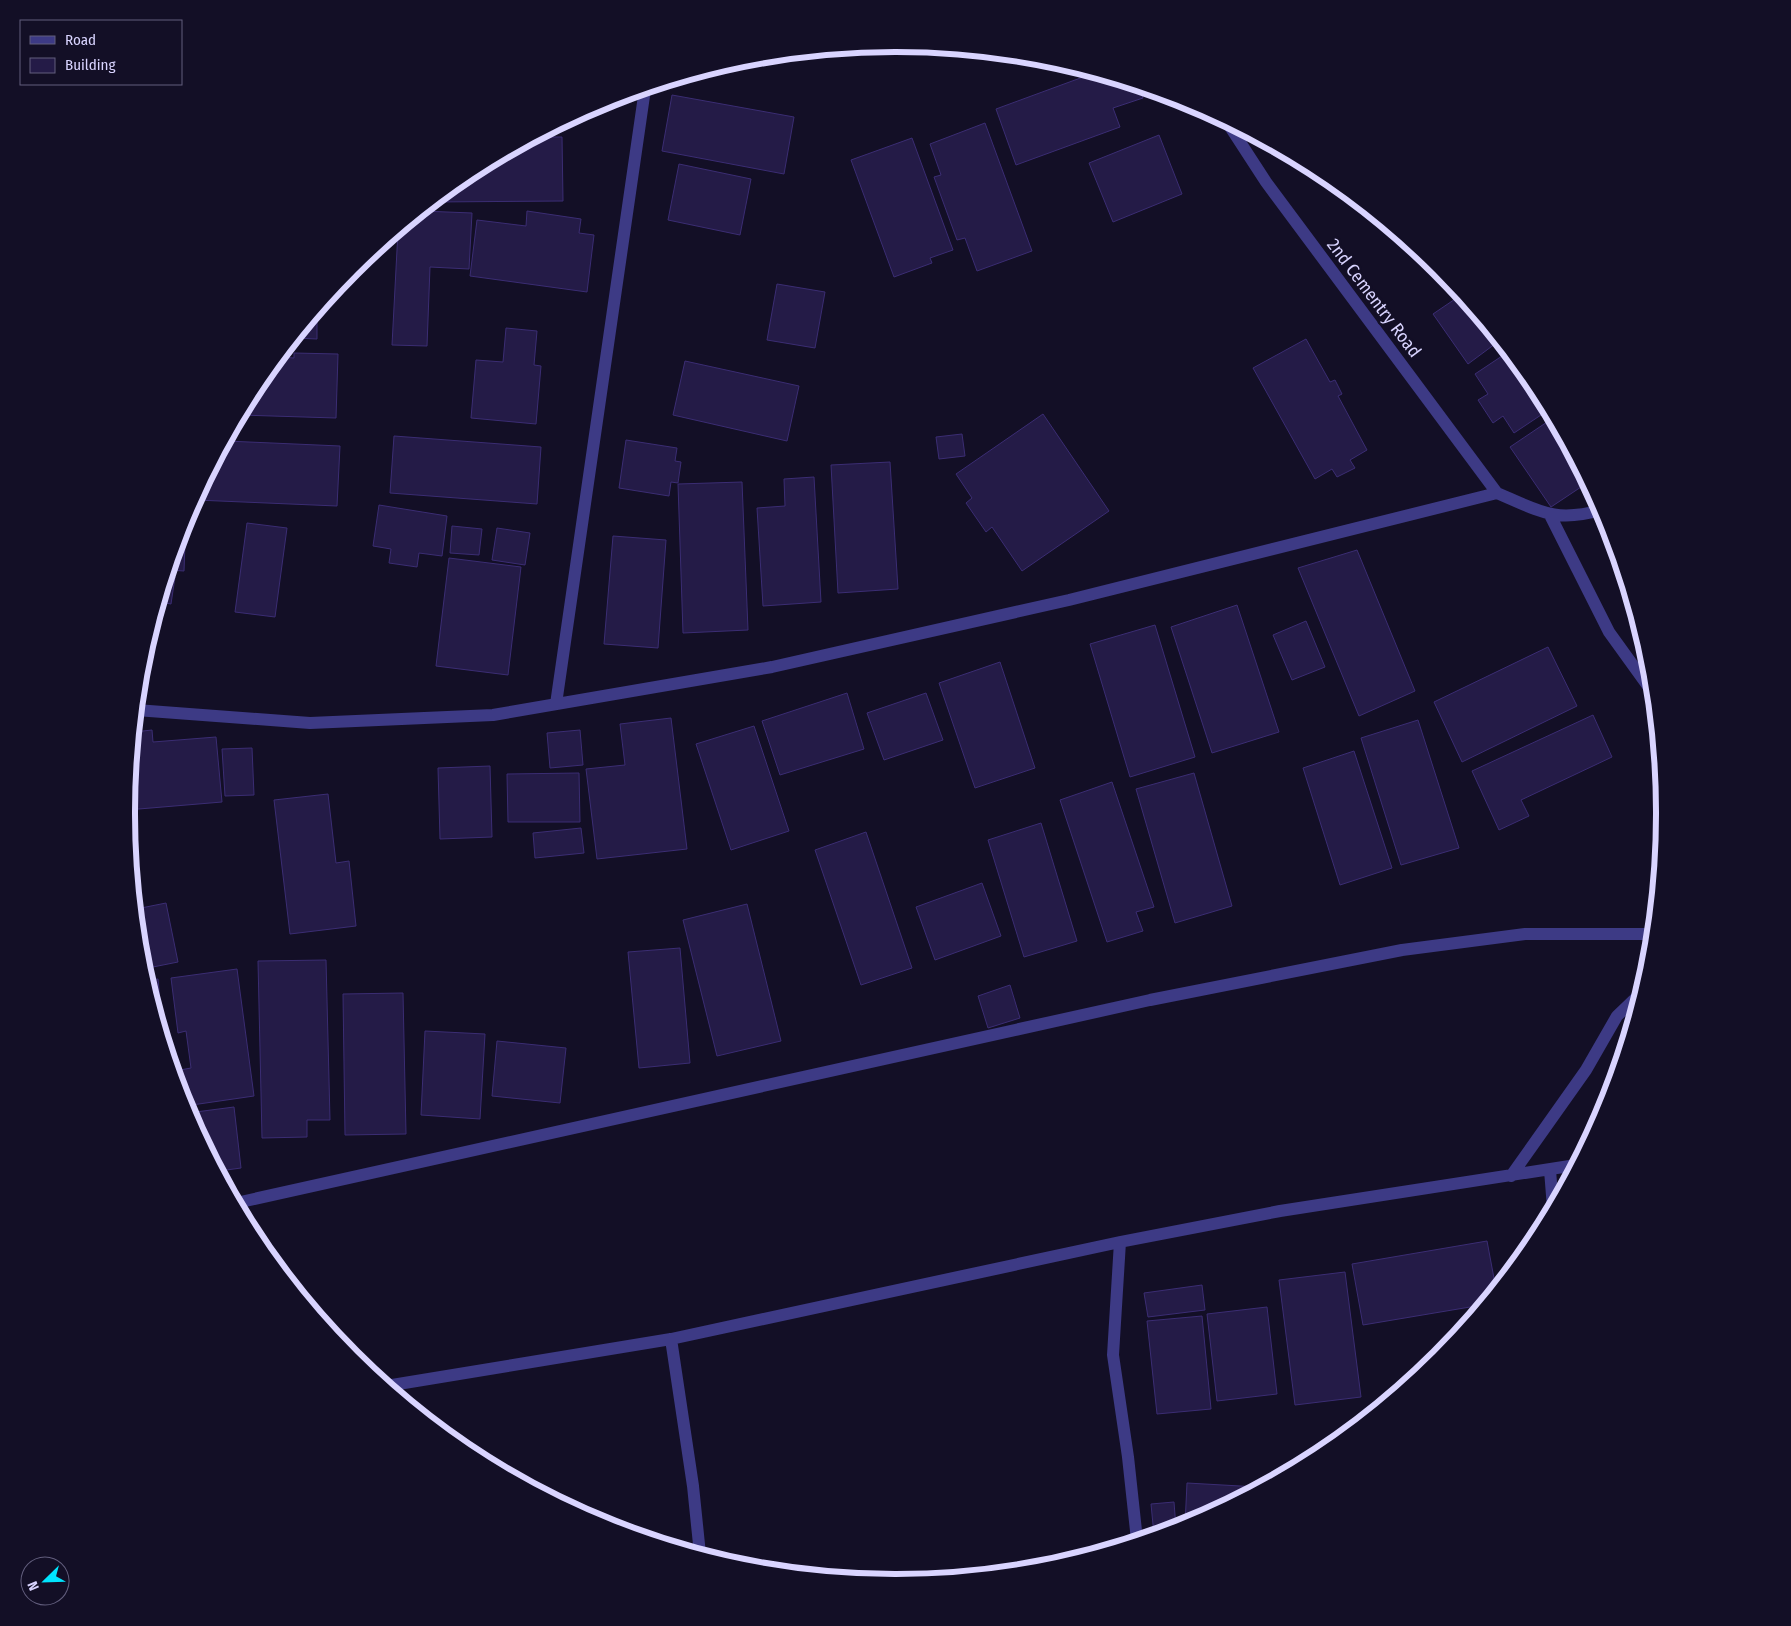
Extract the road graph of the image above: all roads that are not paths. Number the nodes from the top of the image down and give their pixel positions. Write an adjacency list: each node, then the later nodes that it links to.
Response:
1 (644, 96): 7 (street)
2 (1235, 132): 3 (street, 2nd Cementry Road)
3 (1497, 493): 5 (street); 7 (street)
4 (1594, 512): 5 (street)
5 (1550, 515): 6 (street)
6 (1643, 680)
7 (556, 704): 8 (street)
8 (143, 710)
9 (1645, 934): 15 (street)
10 (1632, 1001): 13 (street)
11 (1568, 1166): 12 (street)
12 (1550, 1170): 13 (street); 14 (street)
13 (1511, 1176): 16 (street)
14 (1552, 1196)
15 (242, 1202)
16 (1120, 1242): 17 (street); 19 (street)
17 (671, 1339): 18 (street); 20 (street)
18 (394, 1385)
19 (1136, 1534)
20 (699, 1548)

